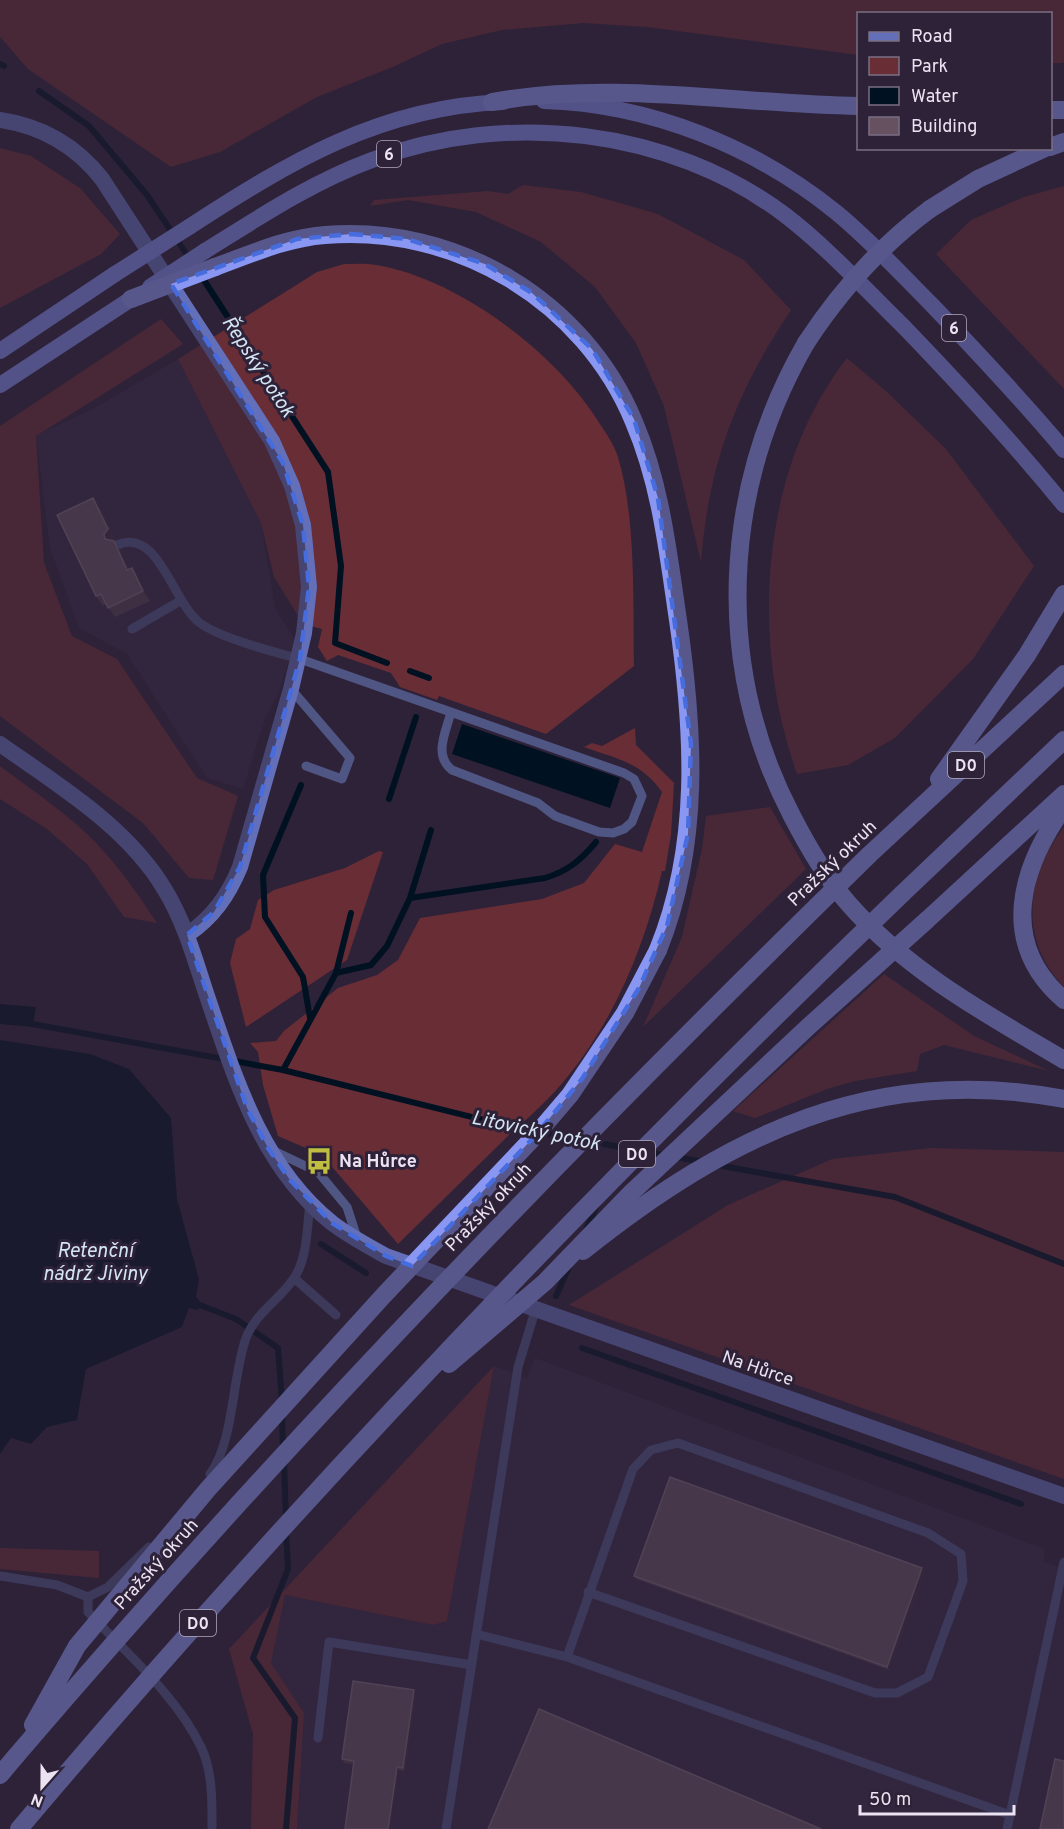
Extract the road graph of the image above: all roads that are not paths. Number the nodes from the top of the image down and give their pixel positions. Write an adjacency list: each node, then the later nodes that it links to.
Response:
1 (492, 102): 2 (highway); 6 (highway, 6, bridge); 9 (highway, 6)
2 (857, 106)
3 (0, 120): 15 (main road)
4 (1041, 150): 27 (highway, bridge)
5 (131, 299): 8 (highway, 6); 10 (highway, 6, bridge); 46 (highway, bridge)
6 (7, 342): 7 (highway, 6)
7 (0, 351)
8 (0, 385)
9 (1064, 450)
10 (1064, 505)
11 (117, 545): 13 (lane)
12 (1064, 594): 24 (highway)
13 (180, 601): 14 (lane); 15 (lane)
14 (132, 629)
15 (300, 659): 17 (main road); 18 (lane)
16 (1064, 674): 24 (highway, Pražský okruh / D0)
17 (291, 689): 21 (lane); 25 (main road)
18 (451, 712): 18 (lane)
19 (1064, 740): 36 (highway, D0, bridge)
20 (0, 744): 25 (main road, Na Hůrce)
21 (306, 766)
22 (1064, 794): 33 (highway, bridge)
23 (1064, 807): 26 (highway)
24 (916, 812): 46 (highway, Pražský okruh / D0, bridge)
25 (187, 935): 29 (main road, Na Hůrce)
26 (1064, 1000)
27 (1064, 1060)
28 (1064, 1100): 33 (highway, bridge)
29 (268, 1148): 30 (main road, Na Hůrce); 31 (lane)
30 (310, 1203): 31 (main road, Na Hůrce); 32 (lane)
31 (358, 1240): 34 (main road, Na Hůrce)
32 (294, 1278): 35 (lane); 41 (lane)
33 (545, 1282): 36 (highway, bridge)
34 (535, 1311): 37 (main road, Na Hůrce); 42 (lane)
35 (336, 1315)
36 (381, 1421): 49 (highway, D0, bridge)
37 (1064, 1496)
38 (1064, 1562): 48 (lane)
39 (0, 1576): 41 (lane)
40 (588, 1593): 40 (lane); 43 (lane)
41 (88, 1597): 50 (lane)
42 (476, 1634): 43 (lane); 44 (lane)
43 (567, 1657): 48 (lane)
44 (472, 1665): 45 (lane); 51 (lane)
45 (318, 1738)
46 (16, 1756): 47 (highway, Pražský okruh / D0)
47 (0, 1775)
48 (1010, 1815): 52 (lane)
49 (19, 1829)
50 (212, 1829)
51 (446, 1829)
52 (1007, 1829)

